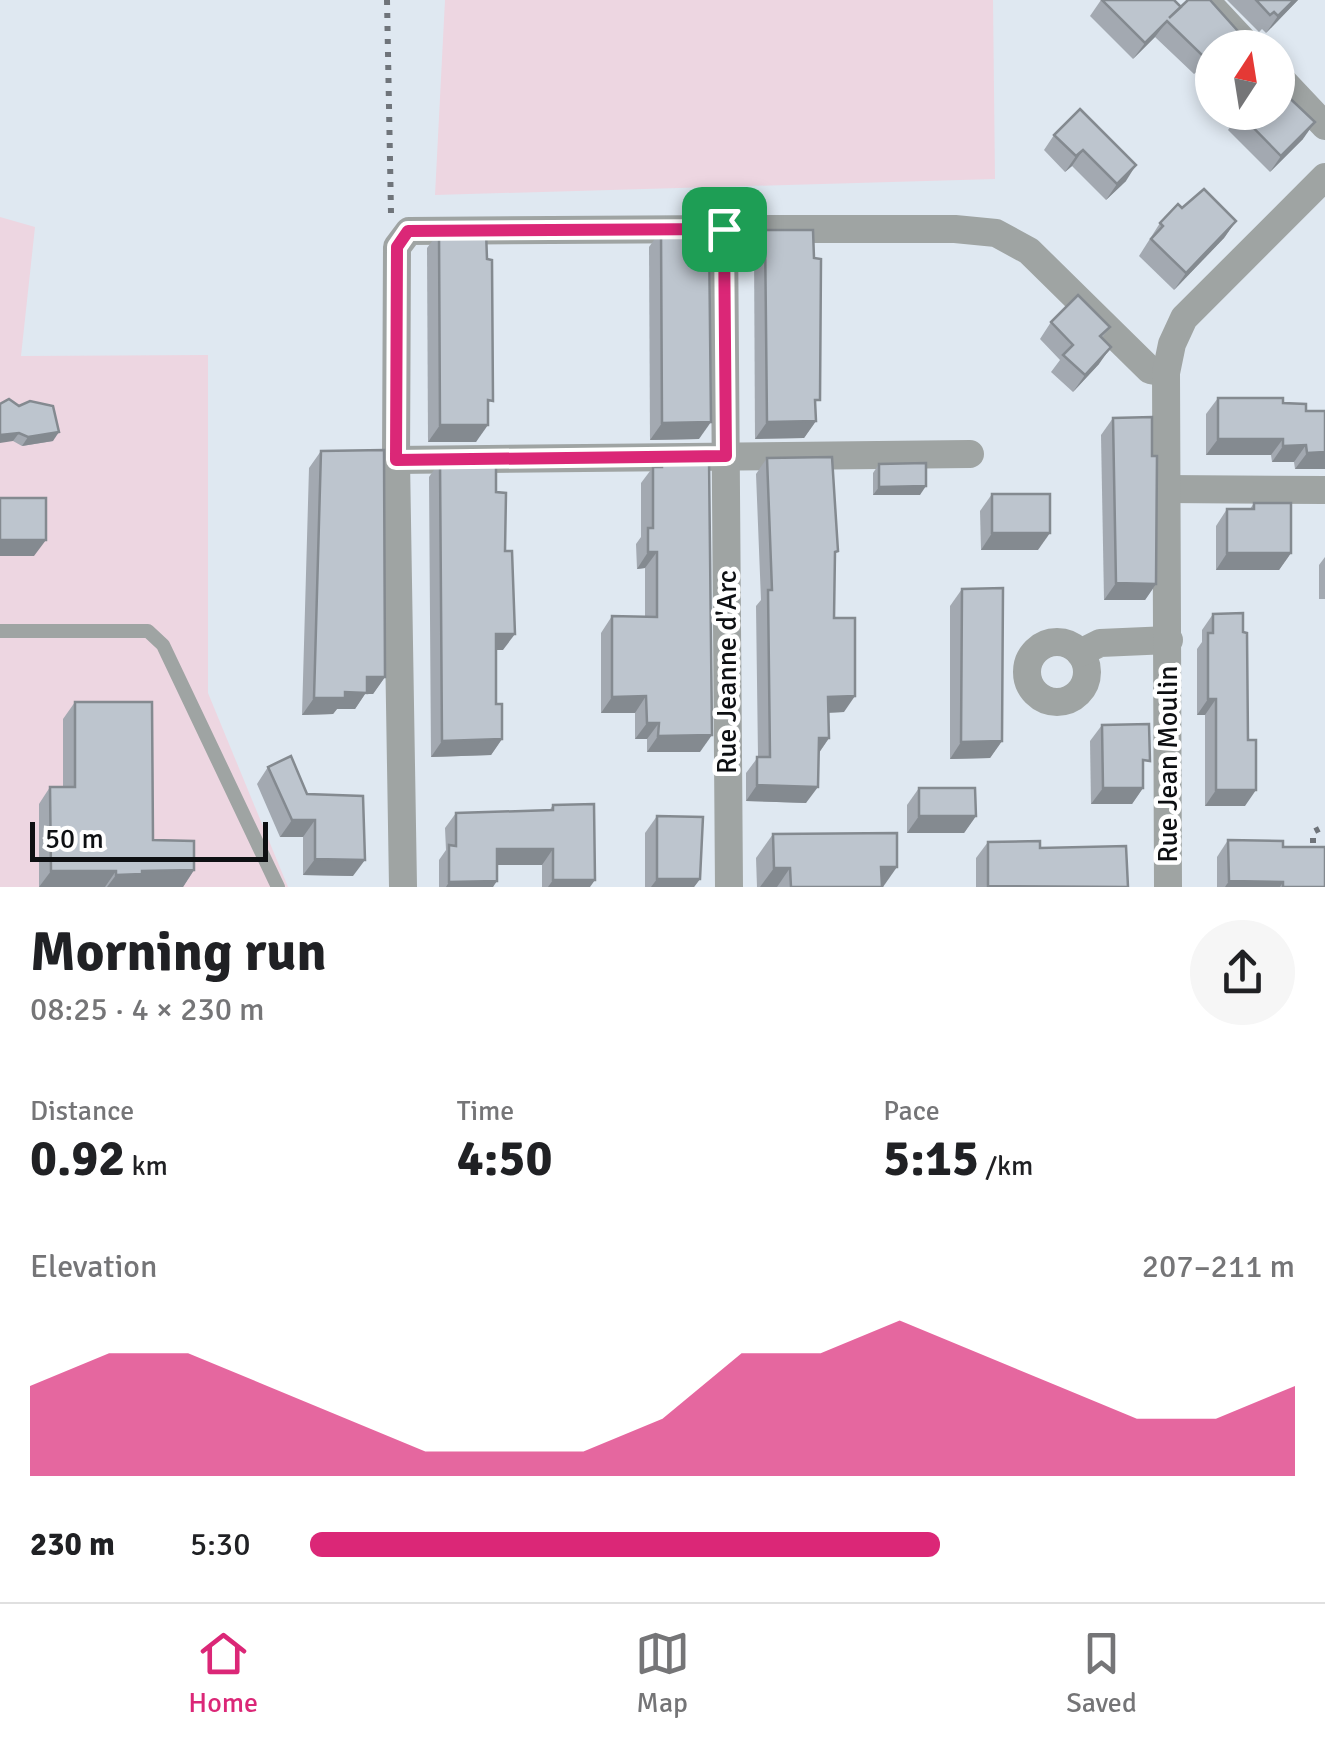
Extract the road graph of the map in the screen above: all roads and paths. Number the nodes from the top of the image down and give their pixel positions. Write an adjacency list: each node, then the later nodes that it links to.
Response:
1 (387, 0): 8 (path)
2 (1205, 0): 3 (street)
3 (1233, 30)
4 (1295, 94): 5 (street)
5 (1325, 126)
6 (1325, 177): 9 (street, Rue Jean Moulin)
7 (724, 229): 8 (street); 9 (street); 11 (street, Rue Jeanne d'Arc)
8 (408, 231): 12 (street)
9 (1166, 373): 13 (street, Rue Jean Moulin)
10 (970, 454): 11 (street)
11 (726, 456): 12 (street); 22 (street, Rue Jeanne d'Arc)
12 (396, 460): 21 (street)
13 (1166, 490): 14 (street); 16 (street, Rue Jean Moulin)
14 (1325, 490)
15 (0, 630): 20 (lane)
16 (1169, 640): 17 (street, Rue Jean Moulin); 23 (street, Rue Jean Moulin)
17 (1080, 652)
18 (1325, 826): 19 (path)
19 (1312, 869)
20 (278, 887)
21 (404, 887)
22 (729, 887)
23 (1168, 887)

